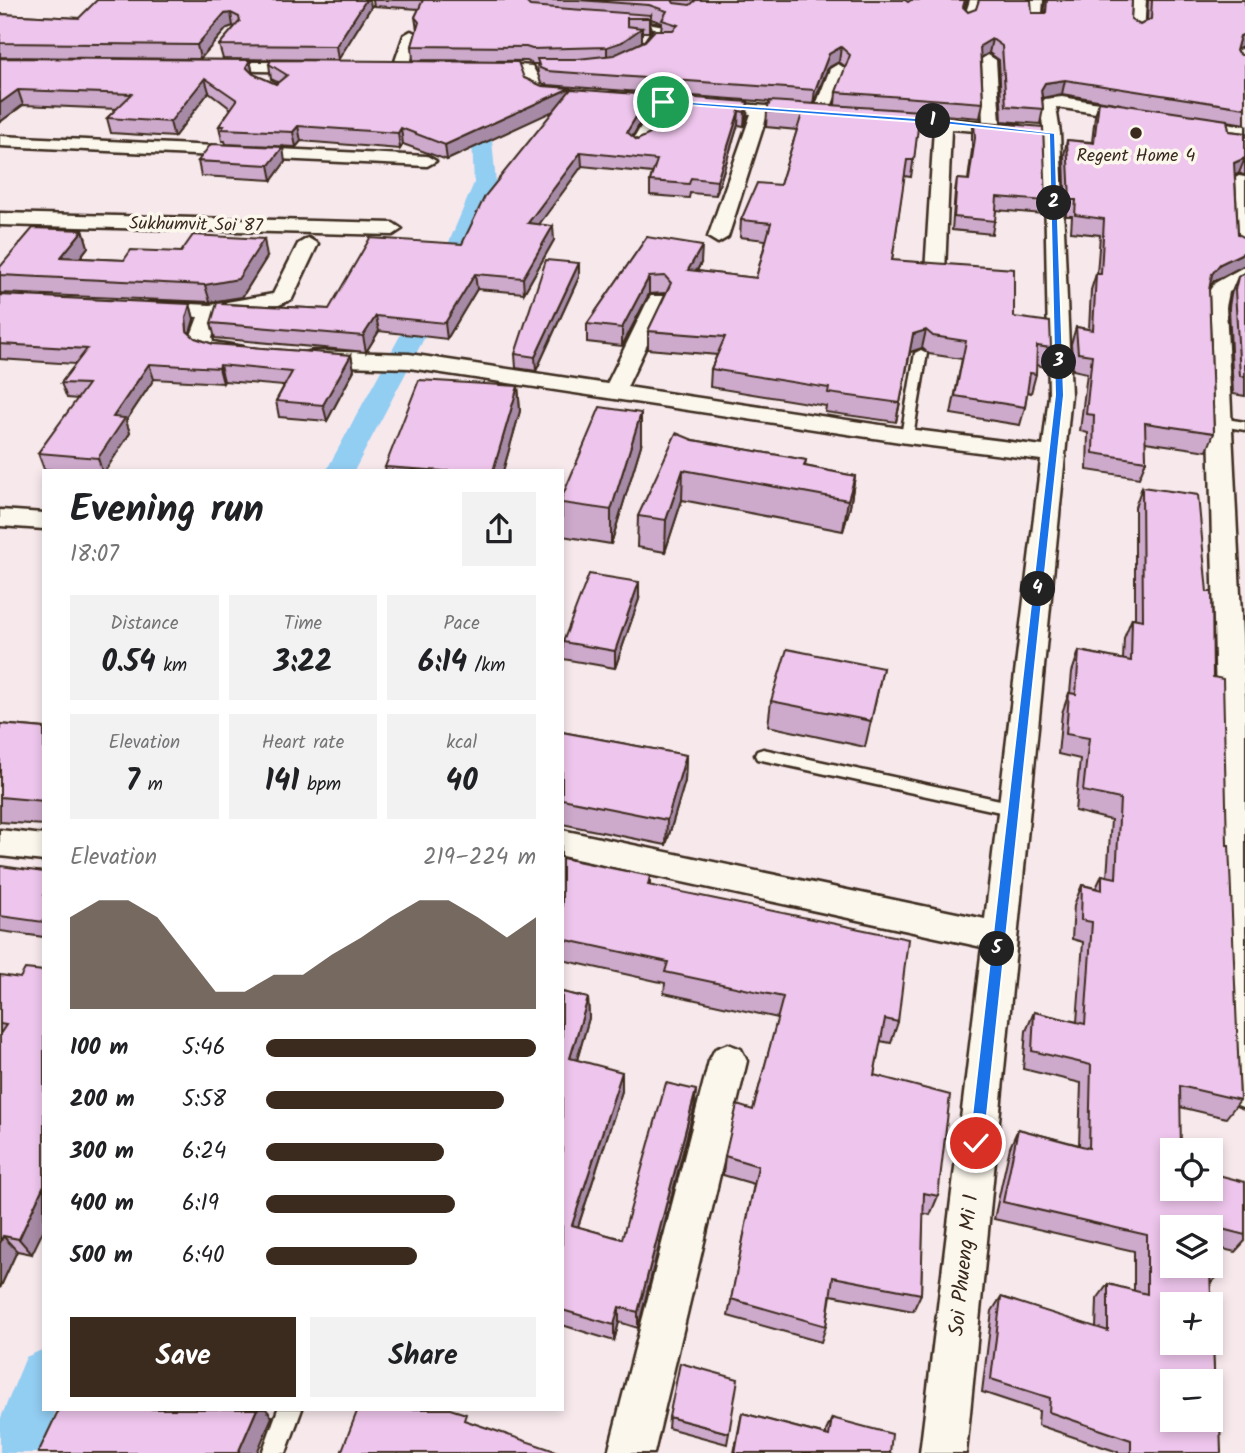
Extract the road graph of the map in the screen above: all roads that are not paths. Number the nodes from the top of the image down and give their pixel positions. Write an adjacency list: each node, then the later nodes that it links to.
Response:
1 (974, 0): 5 (lane)
2 (1036, 0): 6 (street)
3 (1139, 0): 7 (street)
4 (623, 21): 10 (lane)
5 (967, 22)
6 (1036, 22)
7 (1137, 33)
8 (411, 35): 16 (street)
9 (642, 37): 10 (lane)
10 (657, 39): 12 (lane)
11 (220, 50): 14 (street)
12 (643, 52)
13 (988, 60): 24 (street)
14 (260, 62): 15 (street); 19 (street)
15 (320, 67)
16 (401, 67)
17 (460, 67): 20 (street)
18 (838, 69): 21 (street)
19 (263, 85)
20 (663, 102): 21 (street); 28 (street)
21 (760, 110): 34 (street)
22 (861, 117): 23 (street)
23 (943, 122): 24 (street); 37 (street)
24 (992, 127): 26 (street)
25 (1245, 131): 26 (street, Soi Phueng Mi 1)
26 (1040, 132): 48 (street, Soi Phueng Mi 1)
27 (0, 141): 29 (street)
28 (638, 147)
29 (426, 161)
30 (1239, 181): 31 (street)
31 (1243, 212): 36 (street)
32 (0, 219): 33 (street, Sukhumvit Soi 87)
33 (393, 229)
34 (718, 237)
35 (308, 244): 41 (street)
36 (1245, 250)
37 (935, 272)
38 (1242, 279): 46 (street)
39 (658, 300): 45 (street)
40 (126, 307): 41 (street)
41 (210, 311): 43 (street)
42 (921, 353): 47 (lane)
43 (257, 354)
44 (296, 356): 45 (street)
45 (614, 392): 47 (street)
46 (1232, 424): 51 (street)
47 (907, 436): 48 (street)
48 (1053, 454): 55 (street, Soi Phueng Mi 1)
49 (0, 518): 50 (street)
50 (42, 521)
51 (1235, 532): 52 (street)
52 (1237, 655): 54 (street)
53 (763, 755): 55 (lane)
54 (1240, 805): 60 (street)
55 (1014, 809): 59 (street, Soi Phueng Mi 1)
56 (0, 843): 58 (street)
57 (564, 843): 59 (street)
58 (42, 848)
59 (998, 936): 66 (street, Soi Phueng Mi 1)
60 (1243, 997): 62 (street)
61 (728, 1061): 65 (street)
62 (1245, 1091)
63 (289, 1411): 64 (lane)
64 (274, 1453)
65 (631, 1453)
66 (943, 1453)

